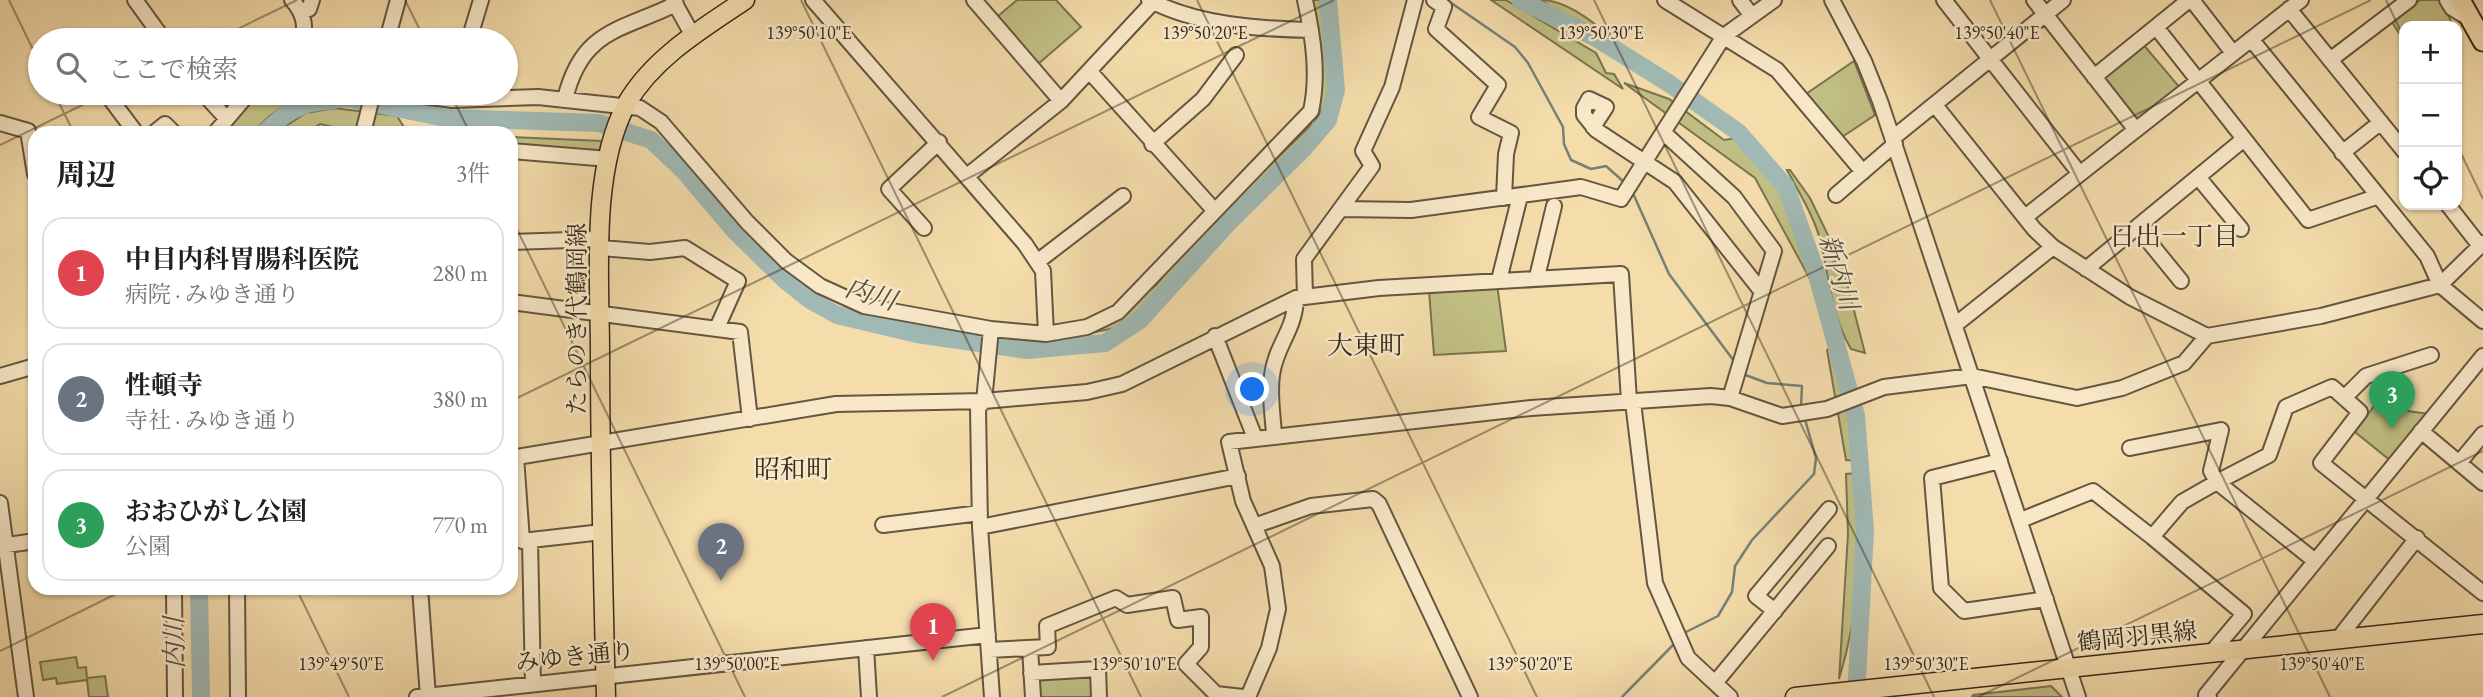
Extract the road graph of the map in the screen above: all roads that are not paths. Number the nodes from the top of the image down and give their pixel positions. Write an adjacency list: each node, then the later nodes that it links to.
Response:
1 (135, 0): 30 (street)
2 (312, 0): 25 (street)
3 (398, 0): 32 (street)
4 (481, 0): 33 (street)
5 (813, 0): 67 (street)
6 (974, 0): 48 (street)
7 (1305, 0): 34 (street)
8 (1415, 0): 84 (street)
9 (1434, 0): 82 (street)
10 (1665, 0): 36 (street)
11 (1740, 0): 27 (street)
12 (1774, 0): 27 (street)
13 (1832, 0): 66 (street)
14 (1944, 0): 41 (street)
15 (2034, 0): 26 (street)
16 (2063, 0): 26 (street)
17 (2190, 0): 29 (street); 39 (street)
18 (2409, 0): 42 (street)
19 (2447, 0): 28 (street)
20 (2460, 0): 28 (highway)
21 (743, 1): 35 (main road, たらのき代鶴岡線)
22 (1152, 1): 34 (street); 43 (street)
23 (675, 2): 35 (street); 47 (street)
24 (2295, 5): 37 (street); 42 (street)
25 (297, 6): 31 (street)
26 (2046, 15): 41 (street); 44 (street)
27 (1752, 16): 36 (street)
28 (2472, 21): 38 (highway)
29 (2156, 27): 44 (street); 45 (street)
30 (155, 28)
31 (304, 28)
32 (390, 28)
33 (473, 28)
34 (1311, 30): 85 (street)
35 (693, 36): 54 (main road, たらのき代鶴岡線)
36 (1724, 36): 62 (street); 74 (street)
37 (2251, 39): 39 (street); 71 (street)
38 (2483, 41)
39 (2233, 53): 45 (street)
40 (1236, 55): 68 (street)
41 (1992, 60): 53 (street); 75 (street)
42 (2330, 60): 56 (street)
43 (1091, 73): 48 (street); 68 (street)
44 (2094, 77): 63 (street)
45 (2199, 80): 63 (street); 65 (street)
46 (518, 97): 47 (street)
47 (565, 99): 54 (street)
48 (1061, 101): 76 (street)
49 (115, 105): 58 (street)
50 (214, 105): 55 (street)
51 (238, 105): 55 (street)
52 (370, 105): 60 (street)
53 (1935, 105): 66 (street); 87 (street)
54 (624, 109): 72 (main road, たらのき代鶴岡線); 108 (street)
55 (226, 118): 59 (street)
56 (2381, 122): 69 (street); 71 (street)
57 (0, 123): 64 (street)
58 (131, 126)
59 (220, 126)
60 (365, 126)
61 (1593, 127): 73 (street)
62 (1666, 129): 73 (street); 101 (street)
63 (2136, 130): 75 (street)
64 (28, 131)
65 (2244, 138): 77 (street); 81 (street)
66 (1894, 141): 74 (street); 106 (street)
67 (939, 142): 76 (street); 88 (street)
68 (1152, 144): 85 (street)
69 (2401, 147)
70 (518, 151): 72 (street)
71 (2342, 153): 81 (street)
72 (610, 154): 92 (main road, たらのき代鶴岡線)
73 (1645, 162): 80 (street); 101 (street)
74 (1863, 172): 78 (street)
75 (2080, 174): 87 (street)
76 (967, 176): 95 (street)
77 (2198, 177): 89 (street); 90 (street)
78 (1836, 195)
79 (1123, 196): 95 (street)
80 (1520, 196): 82 (street); 98 (street)
81 (2376, 197): 100 (street)
82 (1504, 198): 84 (street)
83 (1554, 206): 97 (street)
84 (1342, 209): 102 (street)
85 (1214, 210): 109 (street)
86 (2452, 210): 93 (street)
87 (2025, 217): 94 (street)
88 (924, 228)
89 (2137, 228): 96 (street); 99 (street)
90 (2241, 229)
91 (518, 242): 92 (street)
92 (601, 244): 104 (main road, たらのき代鶴岡線); 107 (street)
93 (2482, 244): 100 (street)
94 (2053, 247): 96 (street); 106 (street)
95 (1037, 262): 109 (street)
96 (2086, 269): 111 (street)
97 (1537, 277): 98 (street); 120 (street)
98 (1499, 280): 102 (street)
99 (2180, 281)
100 (2440, 285): 105 (street); 111 (street)
101 (1762, 292): 117 (street)
102 (1300, 297): 110 (street); 124 (street)
103 (518, 303): 104 (street)
104 (600, 313): 107 (street); 126 (main road, たらのき代鶴岡線)
105 (2483, 321)
106 (1955, 325): 116 (street)
107 (717, 328): 121 (street)
108 (991, 329): 109 (street); 119 (street)
109 (1046, 334)
110 (1214, 336): 119 (street); 125 (street)
111 (2207, 336): 116 (street)
112 (2431, 355): 118 (street)
113 (2483, 356): 122 (street)
114 (28, 368): 115 (street)
115 (0, 376)
116 (1972, 376): 117 (street); 129 (street)
117 (1730, 398): 120 (street)
118 (2344, 398): 132 (street); 134 (street)
119 (984, 401): 121 (street); 138 (street)
120 (1631, 402): 124 (street); 166 (street)
121 (750, 419): 126 (street)
122 (2421, 431): 130 (street); 134 (street)
123 (2483, 434): 130 (street)
124 (1274, 435): 125 (street)
125 (1255, 438): 131 (street)
126 (600, 442): 128 (street); 142 (main road, たらのき代鶴岡線)
127 (2130, 448): 132 (street)
128 (518, 456)
129 (2000, 461): 139 (street); 154 (street)
130 (2459, 463): 133 (street)
131 (1238, 476): 138 (street); 141 (street)
132 (2217, 482): 143 (street); 149 (street)
133 (2483, 483)
134 (2367, 497): 144 (street); 149 (street)
135 (518, 499): 145 (street)
136 (0, 503): 147 (street)
137 (1829, 509): 155 (street)
138 (980, 520): 140 (street); 158 (street)
139 (2021, 520): 143 (street); 154 (street)
140 (883, 524)
141 (1254, 526): 179 (street); 180 (street)
142 (602, 532): 145 (street); 165 (main road, たらのき代鶴岡線)
143 (2152, 537): 162 (street)
144 (2417, 538): 150 (street); 157 (street)
145 (530, 541): 167 (street)
146 (28, 542): 147 (street)
147 (3, 546): 170 (street)
148 (1828, 547): 155 (street)
149 (2315, 561): 161 (street)
150 (2483, 593)
151 (174, 595): 171 (street)
152 (237, 595): 172 (street)
153 (420, 595): 168 (street)
154 (2046, 599): 163 (street)
155 (1774, 611): 166 (street)
156 (2483, 624): 157 (main road, 鶴岡羽黒線)
157 (2338, 639): 161 (main road, 鶴岡羽黒線)
158 (988, 643): 159 (street, みゆき通り); 160 (street, みゆき通り); 175 (street)
159 (866, 648): 165 (street, みゆき通り); 174 (street)
160 (1030, 648): 164 (street); 178 (street)
161 (2244, 649): 162 (main road, 鶴岡羽黒線); 169 (street)
162 (2212, 652): 163 (main road, 鶴岡羽黒線)
163 (2068, 667): 182 (main road, 鶴岡羽黒線); 183 (street)
164 (1031, 673): 176 (street); 177 (street)
165 (605, 677): 167 (street, みゆき通り); 173 (main road, たらのき代鶴岡線)
166 (1715, 683): 181 (street)
167 (533, 684): 168 (street, みゆき通り)
168 (424, 696)
169 (2207, 696)
170 (26, 697)
171 (175, 697)
172 (238, 697)
173 (606, 697)
174 (869, 697)
175 (992, 697)
176 (1033, 697)
177 (1099, 697)
178 (1243, 697)
179 (1248, 697)
180 (1470, 697)
181 (1730, 697)
182 (1796, 697)
183 (2078, 697)

